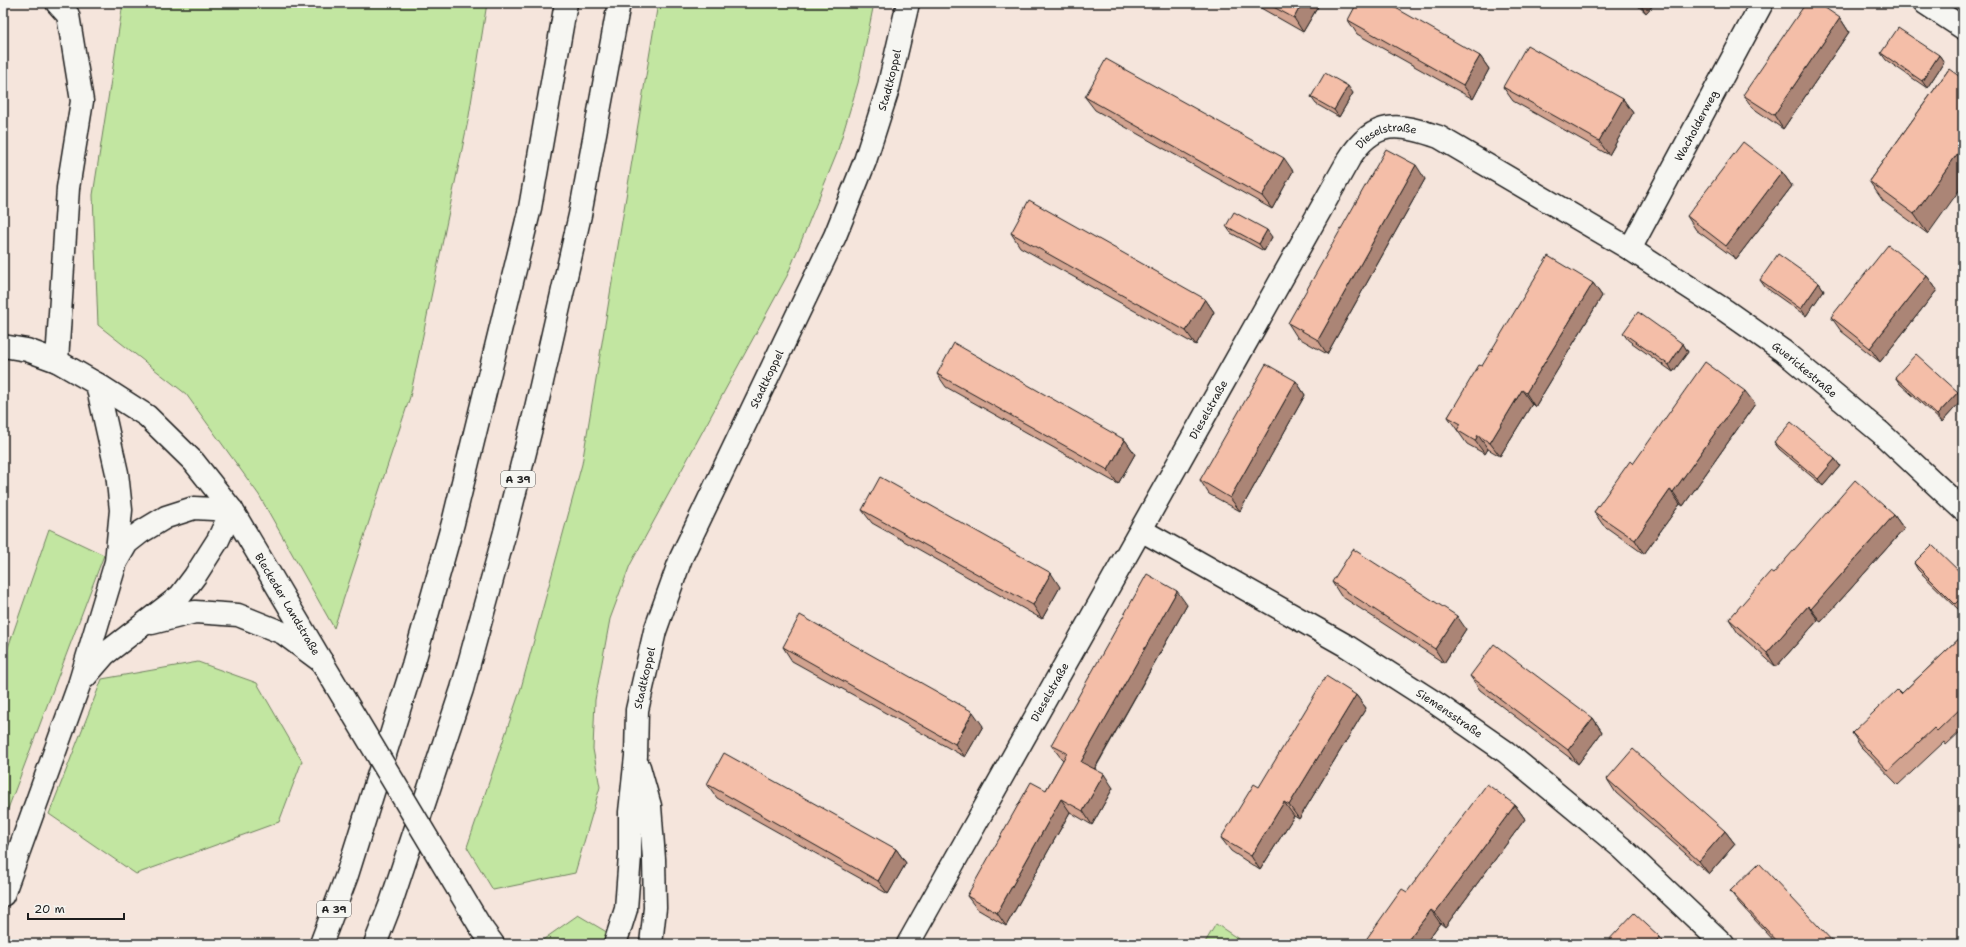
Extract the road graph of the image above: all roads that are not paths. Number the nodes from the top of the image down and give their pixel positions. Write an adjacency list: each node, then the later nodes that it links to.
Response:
1 (57, 3): 10 (main road)
2 (566, 3): 20 (main road, A 39)
3 (619, 3): 24 (main road, A 39)
4 (908, 3): 19 (main road, Stadtkoppel)
5 (1925, 3): 7 (main road)
6 (1757, 5): 8 (main road, Wacholderweg)
7 (1963, 28)
8 (1630, 249): 13 (main road, Guerickestraße); 14 (main road, Dieselstraße)
9 (3, 346): 10 (main road, Bleckeder Landstraße)
10 (57, 361): 11 (main road, Bleckeder Landstraße)
11 (97, 384): 12 (main road, Bleckeder Landstraße); 15 (main road)
12 (232, 510): 15 (main road); 16 (main road); 17 (main road, Bleckeder Landstraße)
13 (1963, 510)
14 (1140, 530): 28 (main road, Dieselstraße); 29 (main road, Siemensstraße)
15 (116, 562): 18 (main road)
16 (137, 628): 17 (main road); 18 (main road)
17 (322, 662): 25 (main road, Bleckeder Landstraße, bridge)
18 (79, 685): 21 (main road)
19 (636, 756): 26 (main road, Stadtkoppel); 27 (main road, Stadtkoppel)
20 (347, 875): 22 (main road); 23 (main road, A 39)
21 (3, 895)
22 (304, 944)
23 (321, 944)
24 (375, 944)
25 (493, 944)
26 (615, 944)
27 (651, 944)
28 (908, 944)
29 (1723, 944)

